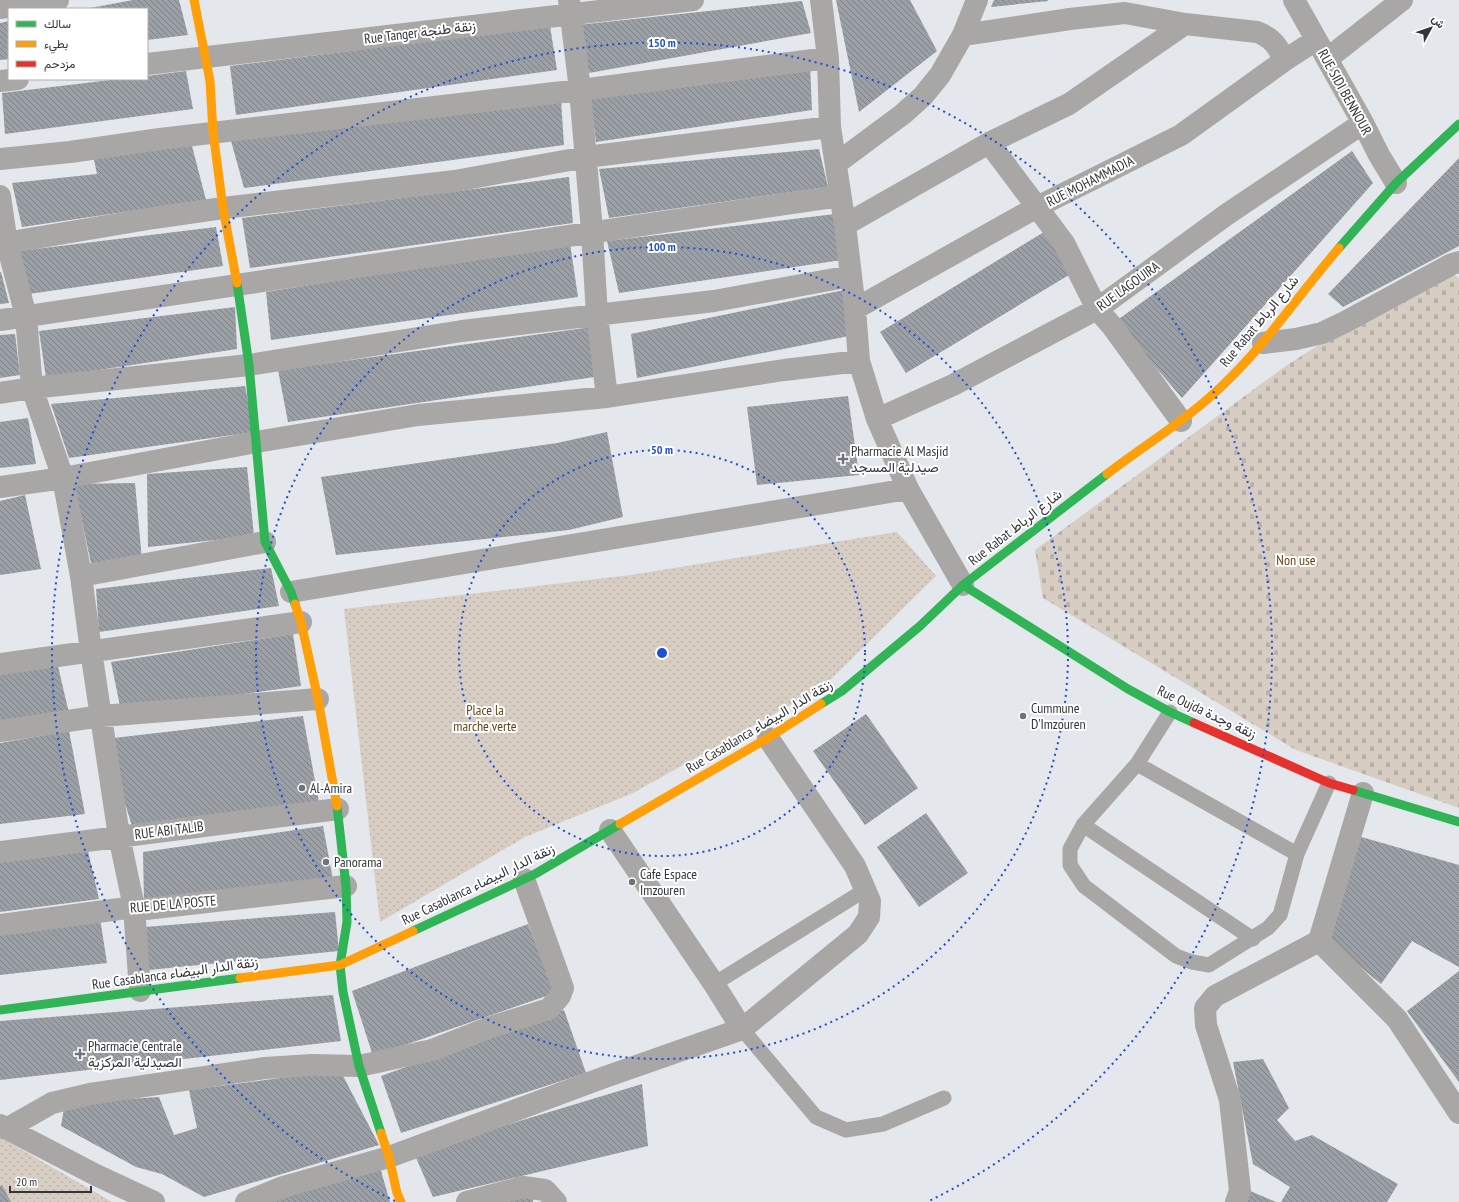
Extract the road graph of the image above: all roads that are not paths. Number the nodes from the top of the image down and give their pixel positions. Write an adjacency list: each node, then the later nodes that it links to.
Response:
1 (58, 0): 10 (street)
2 (194, 0): 14 (street)
3 (693, 0): 9 (street, Rue Tanger زنقة طنجة)
4 (821, 0): 15 (street)
5 (977, 0): 12 (street)
6 (1294, 0): 13 (street, RUE SIDI BENNOUR)
7 (1402, 0): 16 (street)
8 (1122, 6): 11 (street); 12 (street)
9 (570, 7): 14 (street, Rue Tanger زنقة طنجة); 19 (street)
10 (0, 8)
11 (1185, 24): 17 (street); 24 (street)
12 (963, 35): 27 (street)
13 (1316, 40): 16 (street, RUE SIDI BENNOUR); 17 (street, RUE MOHAMMADIA)
14 (205, 58): 18 (street, Rue Tanger زنقة طنجة); 23 (street)
15 (828, 58): 19 (street); 22 (street)
16 (1327, 59): 20 (street, RUE SIDI BENNOUR)
17 (1285, 60): 31 (street, RUE MOHAMMADIA)
18 (148, 64)
19 (580, 90): 23 (street); 25 (street)
20 (1363, 123): 28 (street, RUE SIDI BENNOUR); 40 (street, RUE LAGOUIRA)
21 (1459, 124): 28 (street, Rue Rabat شارع الرباط)
22 (830, 126): 25 (street); 27 (street)
23 (213, 132): 26 (street); 32 (street)
24 (990, 143): 31 (street); 33 (street)
25 (586, 158): 32 (street); 34 (street)
26 (0, 159)
27 (837, 163): 30 (street)
28 (1396, 183): 44 (street, Rue Rabat شارع الرباط)
29 (0, 196): 35 (street)
30 (840, 196): 33 (street); 34 (street)
31 (1038, 207): 39 (street, RUE MOHAMMADIA); 40 (street)
32 (223, 208): 35 (street); 38 (street)
33 (845, 225): 37 (street)
34 (592, 232): 38 (street); 41 (street)
35 (3, 244): 42 (street)
36 (1457, 266): 44 (street)
37 (851, 276): 39 (street); 41 (street)
38 (238, 286): 42 (street); 46 (street)
39 (855, 309): 45 (street)
40 (1097, 309): 50 (street, RUE LAGOUIRA); 51 (street)
41 (597, 315): 46 (street); 49 (street)
42 (26, 316): 43 (street); 47 (street)
43 (0, 320)
44 (1263, 343): 51 (street, Rue Rabat شارع الرباط)
45 (859, 361): 49 (street); 50 (street)
46 (249, 365): 47 (street); 52 (street)
47 (32, 388): 48 (street); 53 (street)
48 (0, 393)
49 (608, 397): 52 (street)
50 (877, 419): 55 (street)
51 (1181, 421): 58 (street, Rue Rabat شارع الرباط)
52 (256, 442): 53 (street); 56 (street)
53 (63, 478): 54 (street); 57 (street)
54 (0, 487)
55 (908, 489): 58 (street); 59 (street)
56 (265, 542): 57 (street); 59 (street)
57 (81, 576): 61 (street)
58 (963, 585): 64 (street, Rue Oujda زنقة وجدة); 67 (street, Rue Casablanca زنقة الدار البيضاء)
59 (291, 592): 60 (street)
60 (301, 622): 61 (street); 63 (street)
61 (91, 651): 62 (street); 65 (street)
62 (0, 664)
63 (318, 699): 65 (street); 71 (street)
64 (1170, 712): 68 (lane); 69 (street, Rue Oujda زنقة وجدة)
65 (101, 716): 66 (street); 75 (street)
66 (0, 732)
67 (768, 738): 74 (street, Rue Casablanca زنقة الدار البيضاء); 80 (street)
68 (1137, 764): 73 (lane); 77 (lane)
69 (1329, 783): 70 (street, Rue Oujda زنقة وجدة); 77 (lane)
70 (1363, 793): 72 (street, Rue Oujda زنقة وجدة); 84 (street)
71 (338, 808): 75 (street, RUE ABI TALIB); 79 (street)
72 (1459, 822)
73 (1083, 825): 83 (lane); 83 (lane)
74 (610, 830): 78 (street, Rue Casablanca زنقة الدار البيضاء); 86 (street)
75 (119, 836): 76 (street, RUE ABI TALIB); 81 (street)
76 (0, 852)
77 (1297, 854): 83 (lane)
78 (524, 879): 85 (street, Rue Casablanca زنقة الدار البيضاء); 90 (street)
79 (346, 886): 81 (street, RUE DE LA POSTE); 85 (street)
80 (865, 890): 86 (lane); 89 (street)
81 (134, 907): 82 (street, RUE DE LA POSTE); 87 (street)
82 (0, 925)
83 (1253, 938)
84 (1319, 941): 92 (street); 100 (street)
85 (340, 965): 87 (street, Rue Casablanca زنقة الدار البيضاء); 90 (street)
86 (714, 984): 89 (street)
87 (140, 991): 88 (street, Rue Casablanca زنقة الدار البيضاء)
88 (0, 1010)
89 (742, 1029): 91 (lane); 94 (street)
90 (359, 1066): 93 (street); 94 (street)
91 (944, 1098)
92 (1459, 1112)
93 (3, 1127): 95 (street)
94 (389, 1157): 96 (street); 97 (street)
95 (146, 1200)
96 (246, 1202)
97 (401, 1202)
98 (467, 1202): 99 (street)
99 (556, 1202)
100 (1236, 1202)

